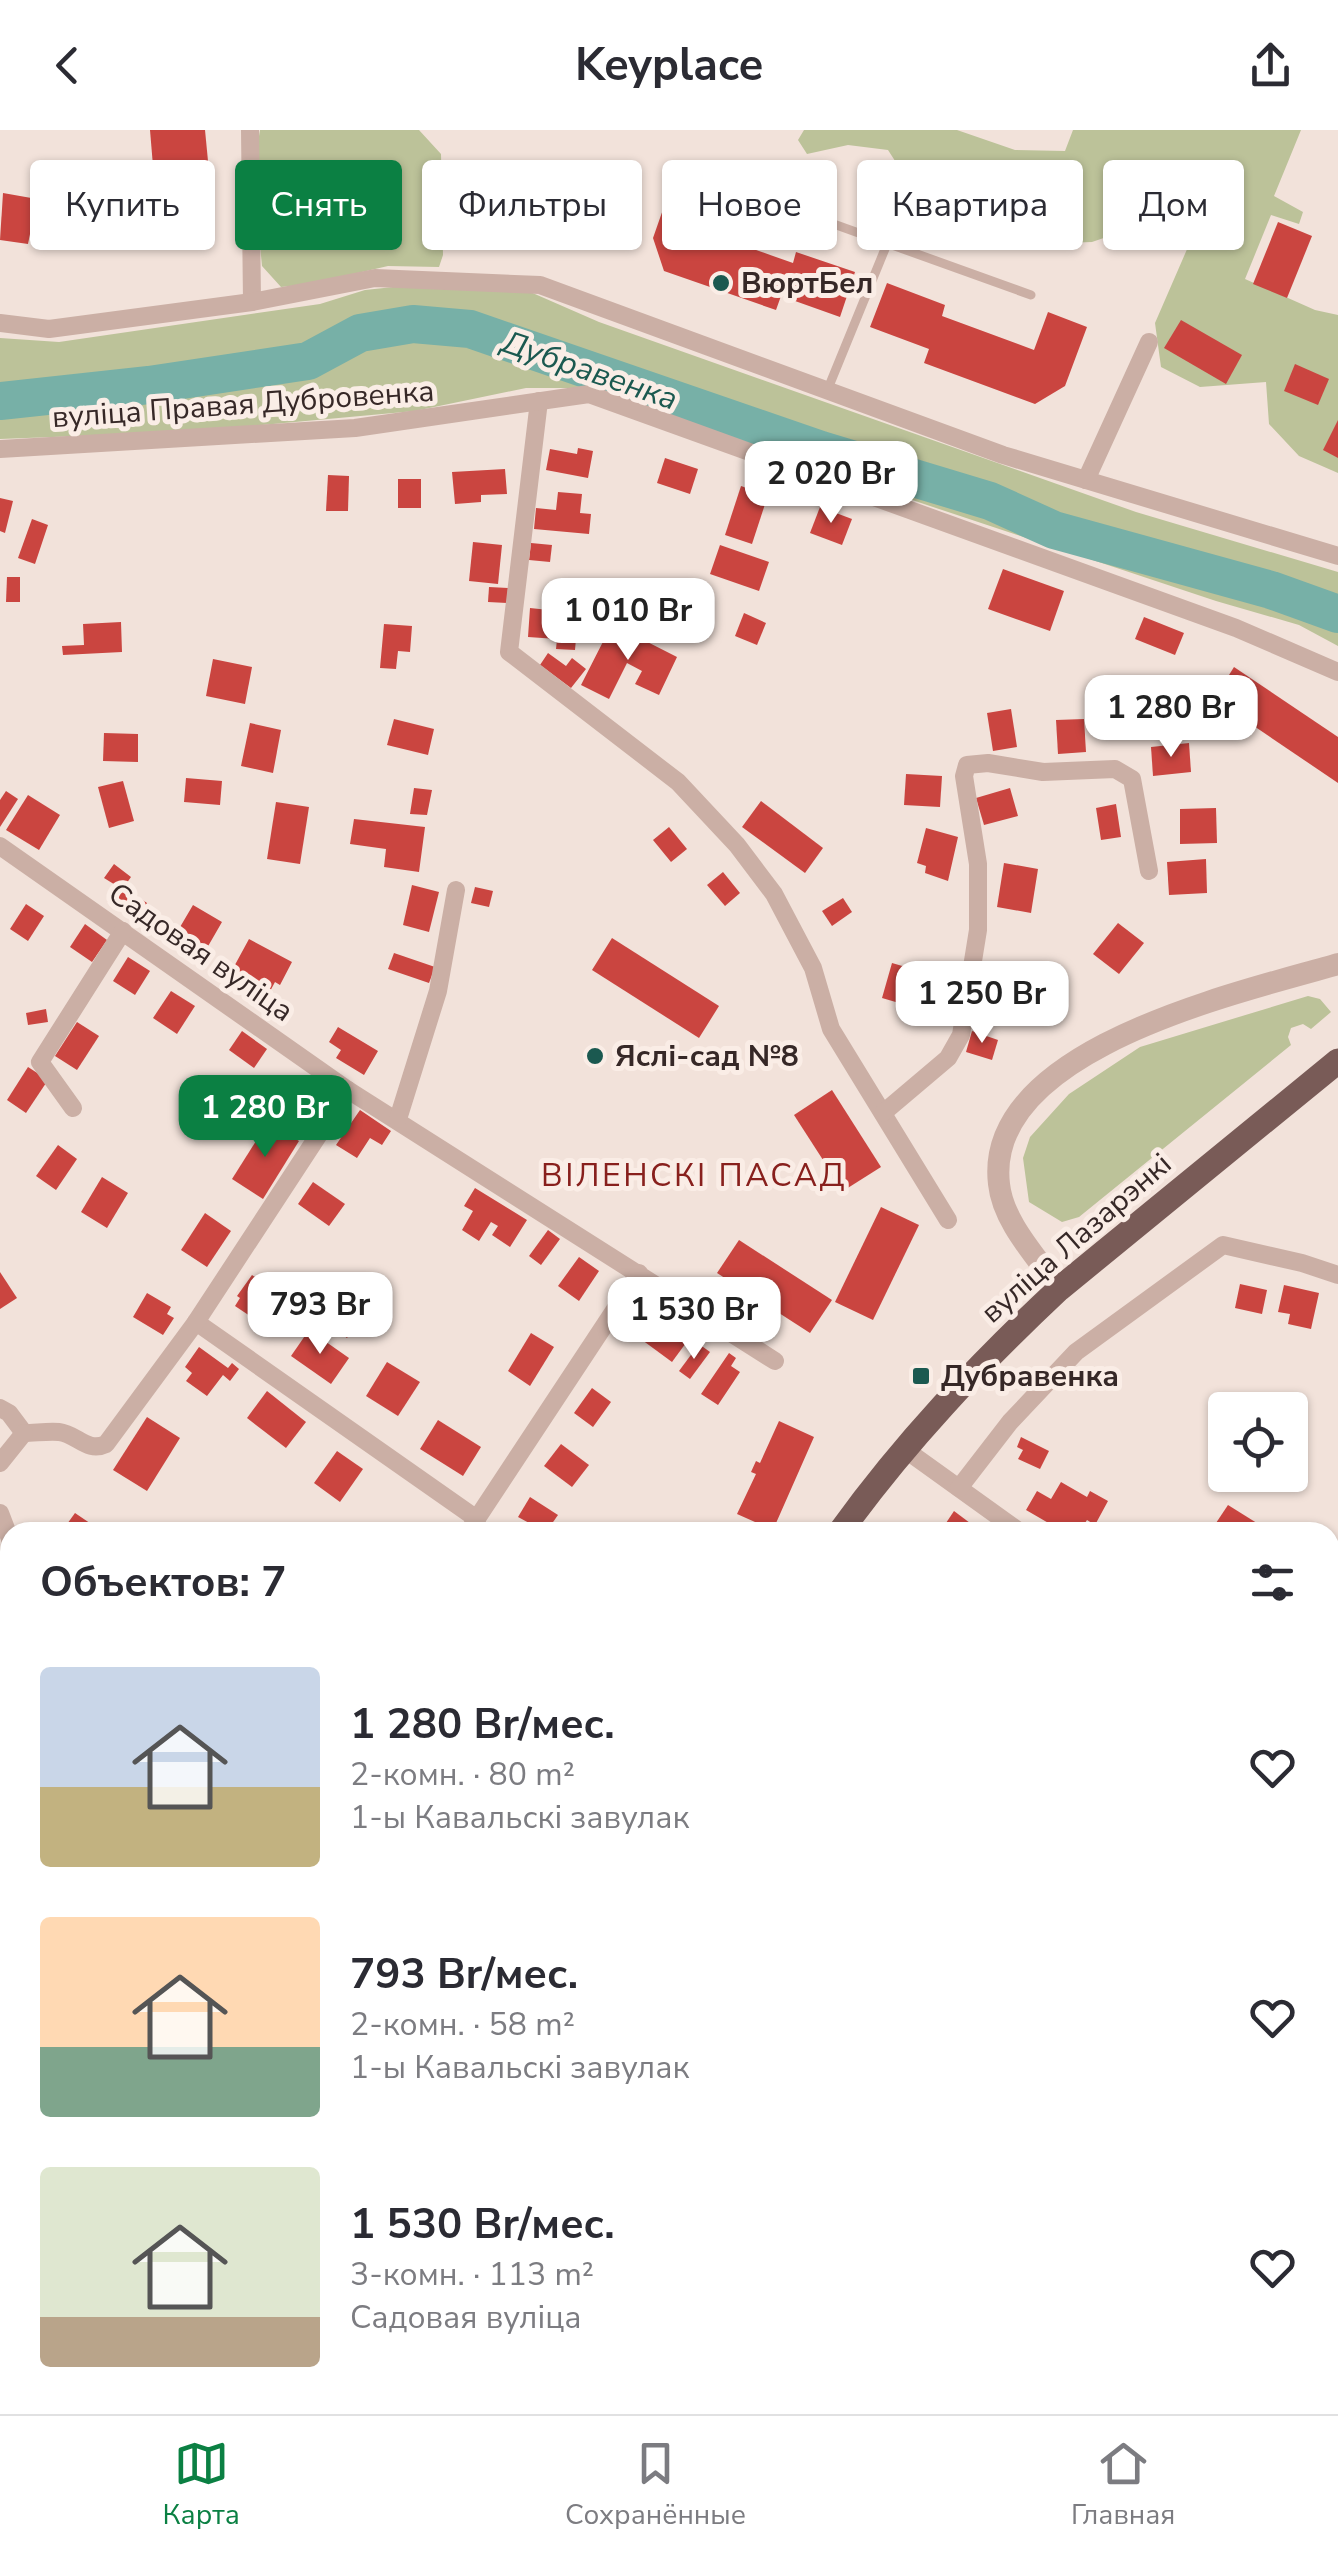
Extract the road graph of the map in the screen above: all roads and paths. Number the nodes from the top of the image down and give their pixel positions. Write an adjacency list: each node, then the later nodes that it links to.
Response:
1 (250, 130): 5 (street)
2 (885, 250): 8 (lane)
3 (904, 250): 4 (lane)
4 (1031, 295)
5 (252, 302): 6 (street); 8 (street)
6 (0, 323)
7 (1149, 342): 11 (street)
8 (827, 391): 11 (street)
9 (538, 401): 10 (street, вуліца Правая Дубровенка); 13 (street, вуліца Правая Дубровенка); 22 (street)
10 (0, 449)
11 (1086, 480): 12 (street)
12 (1338, 556)
13 (1338, 672)
14 (0, 846): 17 (street, Садовая вуліца)
15 (1149, 871): 22 (street)
16 (456, 890): 23 (street)
17 (123, 931): 20 (street, Садовая вуліца); 21 (street)
18 (1338, 964): 27 (street)
19 (1336, 1063): 27 (main road, вуліца Лазарэнкі)
20 (348, 1090): 23 (street, Садовая вуліца); 28 (street)
21 (73, 1108)
22 (884, 1113): 24 (street)
23 (398, 1119): 25 (street, Садовая вуліца)
24 (948, 1220)
25 (639, 1272): 29 (street, Садовая вуліца); 36 (street)
26 (1338, 1274): 34 (street)
27 (1059, 1289): 32 (main road, вуліца Лазарэнкі)
28 (196, 1322): 31 (street); 35 (street)
29 (775, 1361)
30 (0, 1408): 31 (street)
31 (24, 1433): 33 (street)
32 (903, 1448): 34 (street); 37 (main road, вуліца Лазарэнкі)
33 (0, 1462)
34 (959, 1488): 38 (street)
35 (467, 1522)
36 (475, 1522)
37 (848, 1522)
38 (1006, 1522)

